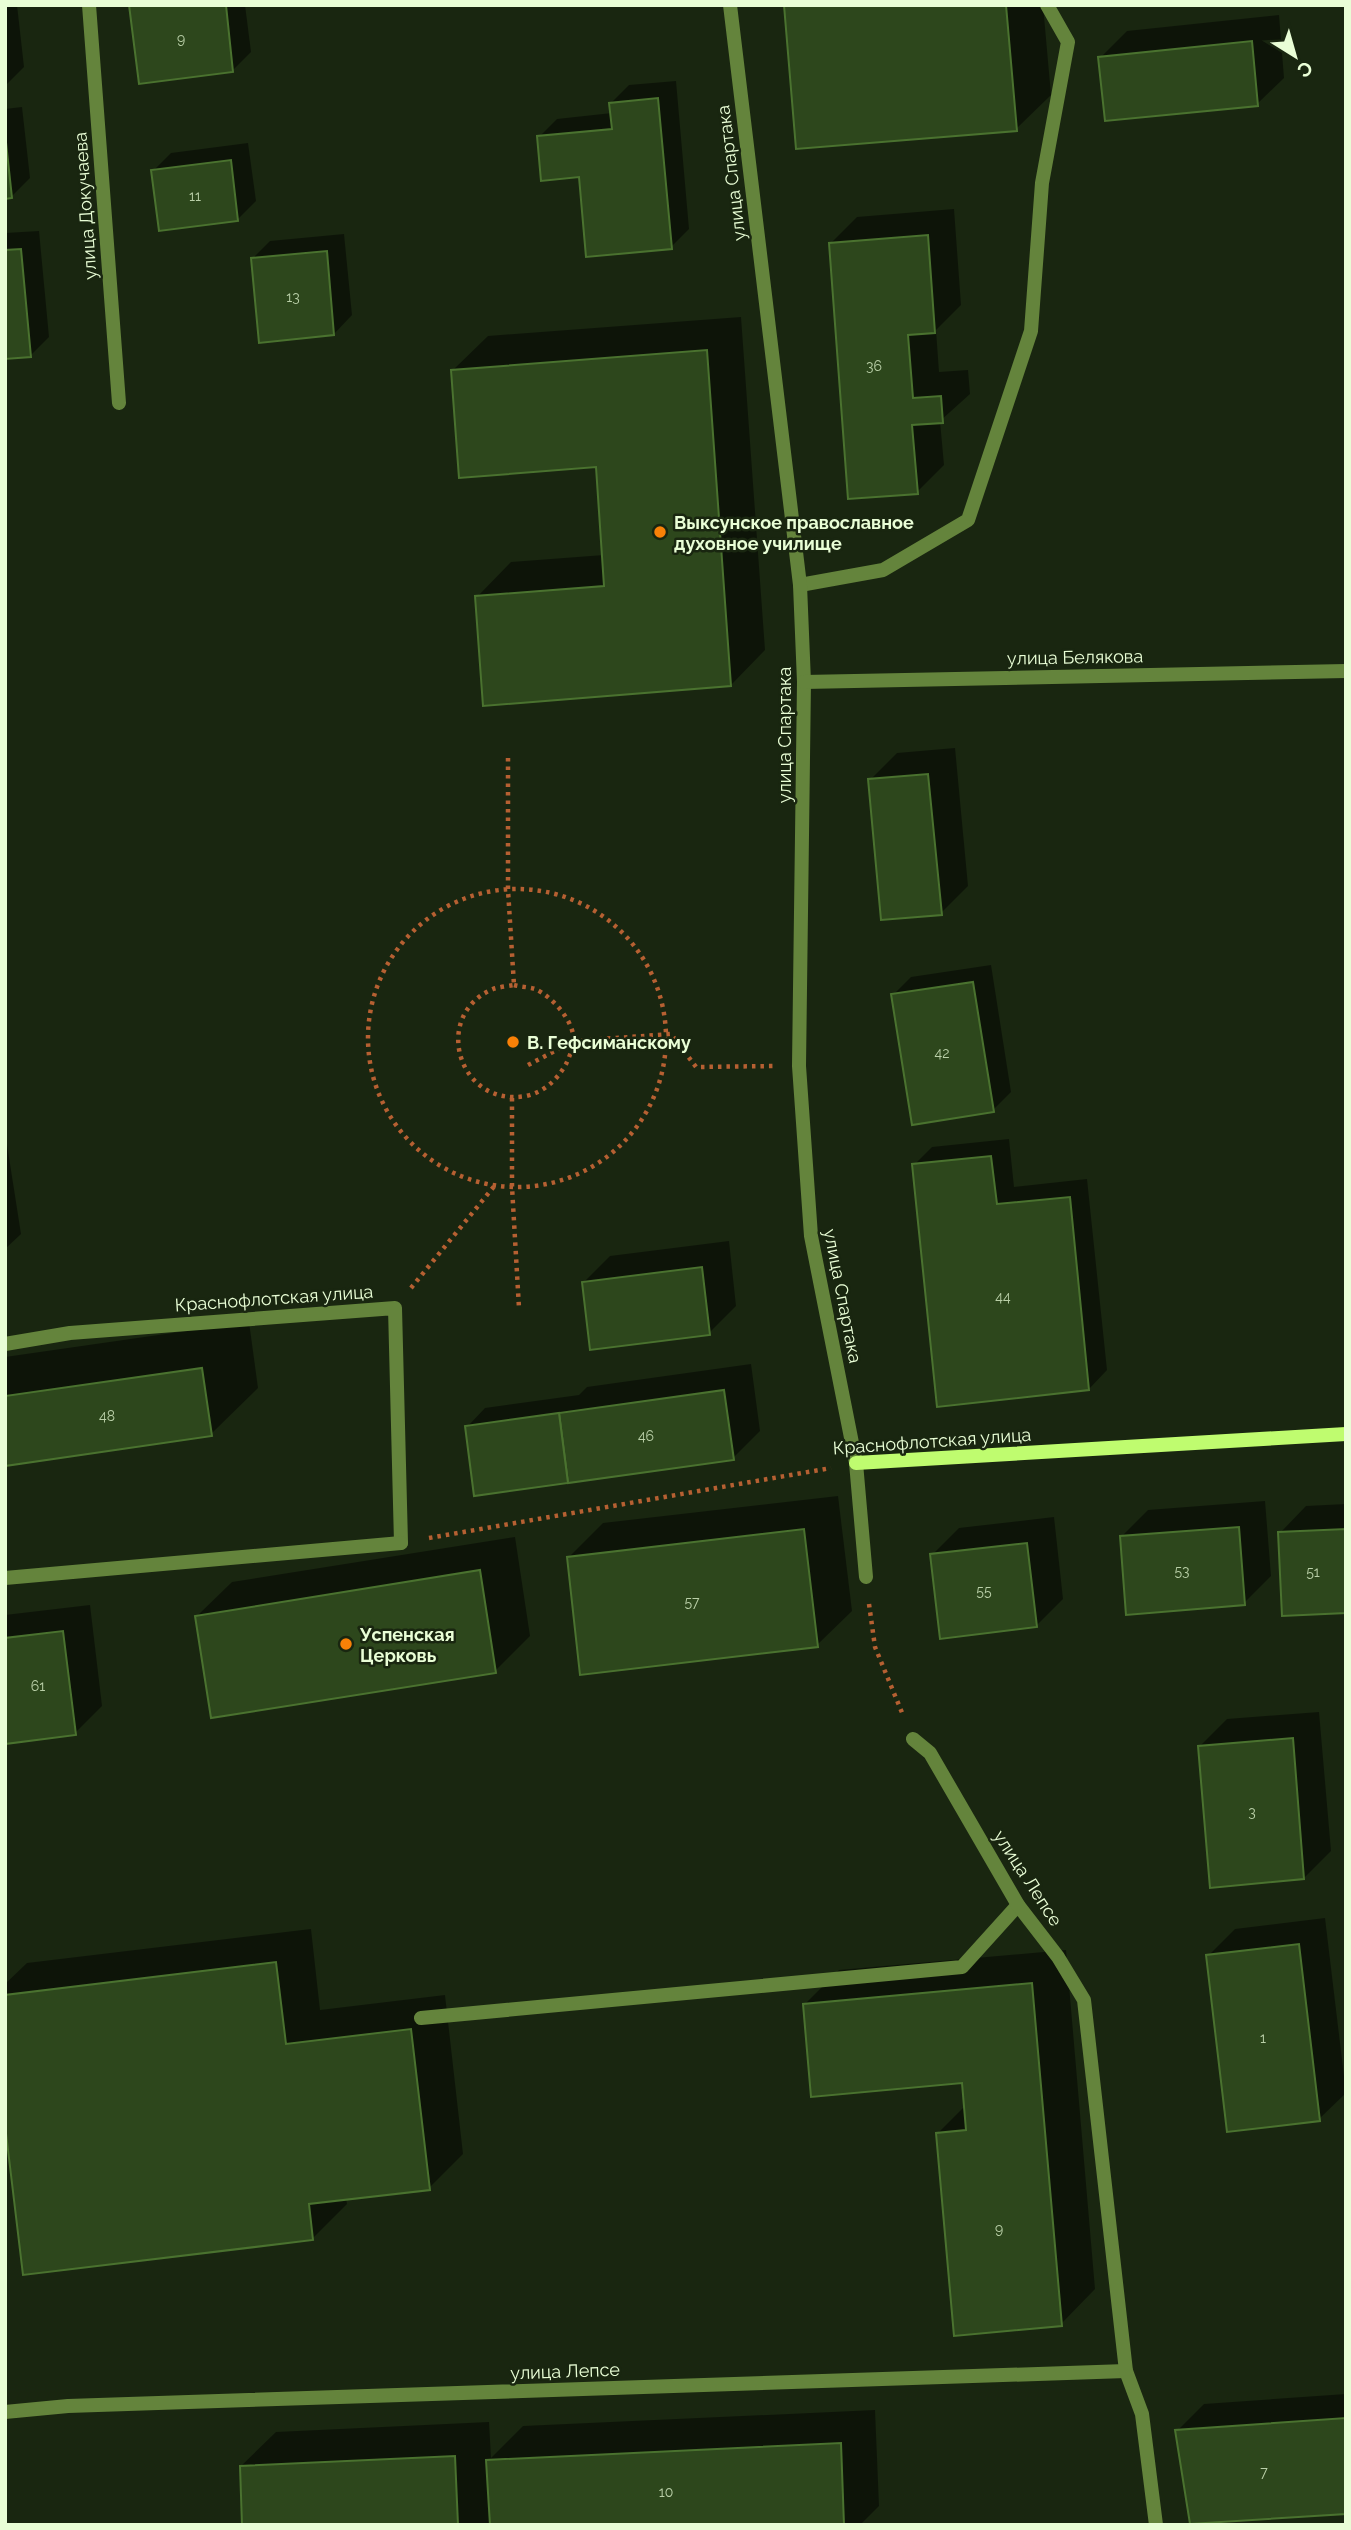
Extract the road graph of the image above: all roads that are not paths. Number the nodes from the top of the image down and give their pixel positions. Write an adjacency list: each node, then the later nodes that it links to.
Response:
1 (89, 5): 4 (street, улица Докучаева)
2 (730, 5): 5 (street, улица Спартака)
3 (1047, 5): 5 (street)
4 (119, 403)
5 (800, 585): 7 (street, улица Спартака)
6 (1346, 671): 7 (street, улица Белякова)
7 (804, 682): 10 (street, улица Спартака)
8 (5, 1344): 12 (street, Краснофлотская улица)
9 (1346, 1434): 10 (street, Краснофлотская улица)
10 (856, 1463): 11 (street)
11 (866, 1577)
12 (5, 1578)
13 (913, 1739): 14 (street, улица Лепсе)
14 (1018, 1905): 15 (street); 16 (street, улица Лепсе)
15 (421, 2018)
16 (1126, 2371): 17 (street, улица Лепсе); 18 (street, улица Лепсе)
17 (5, 2412)
18 (1156, 2525)

